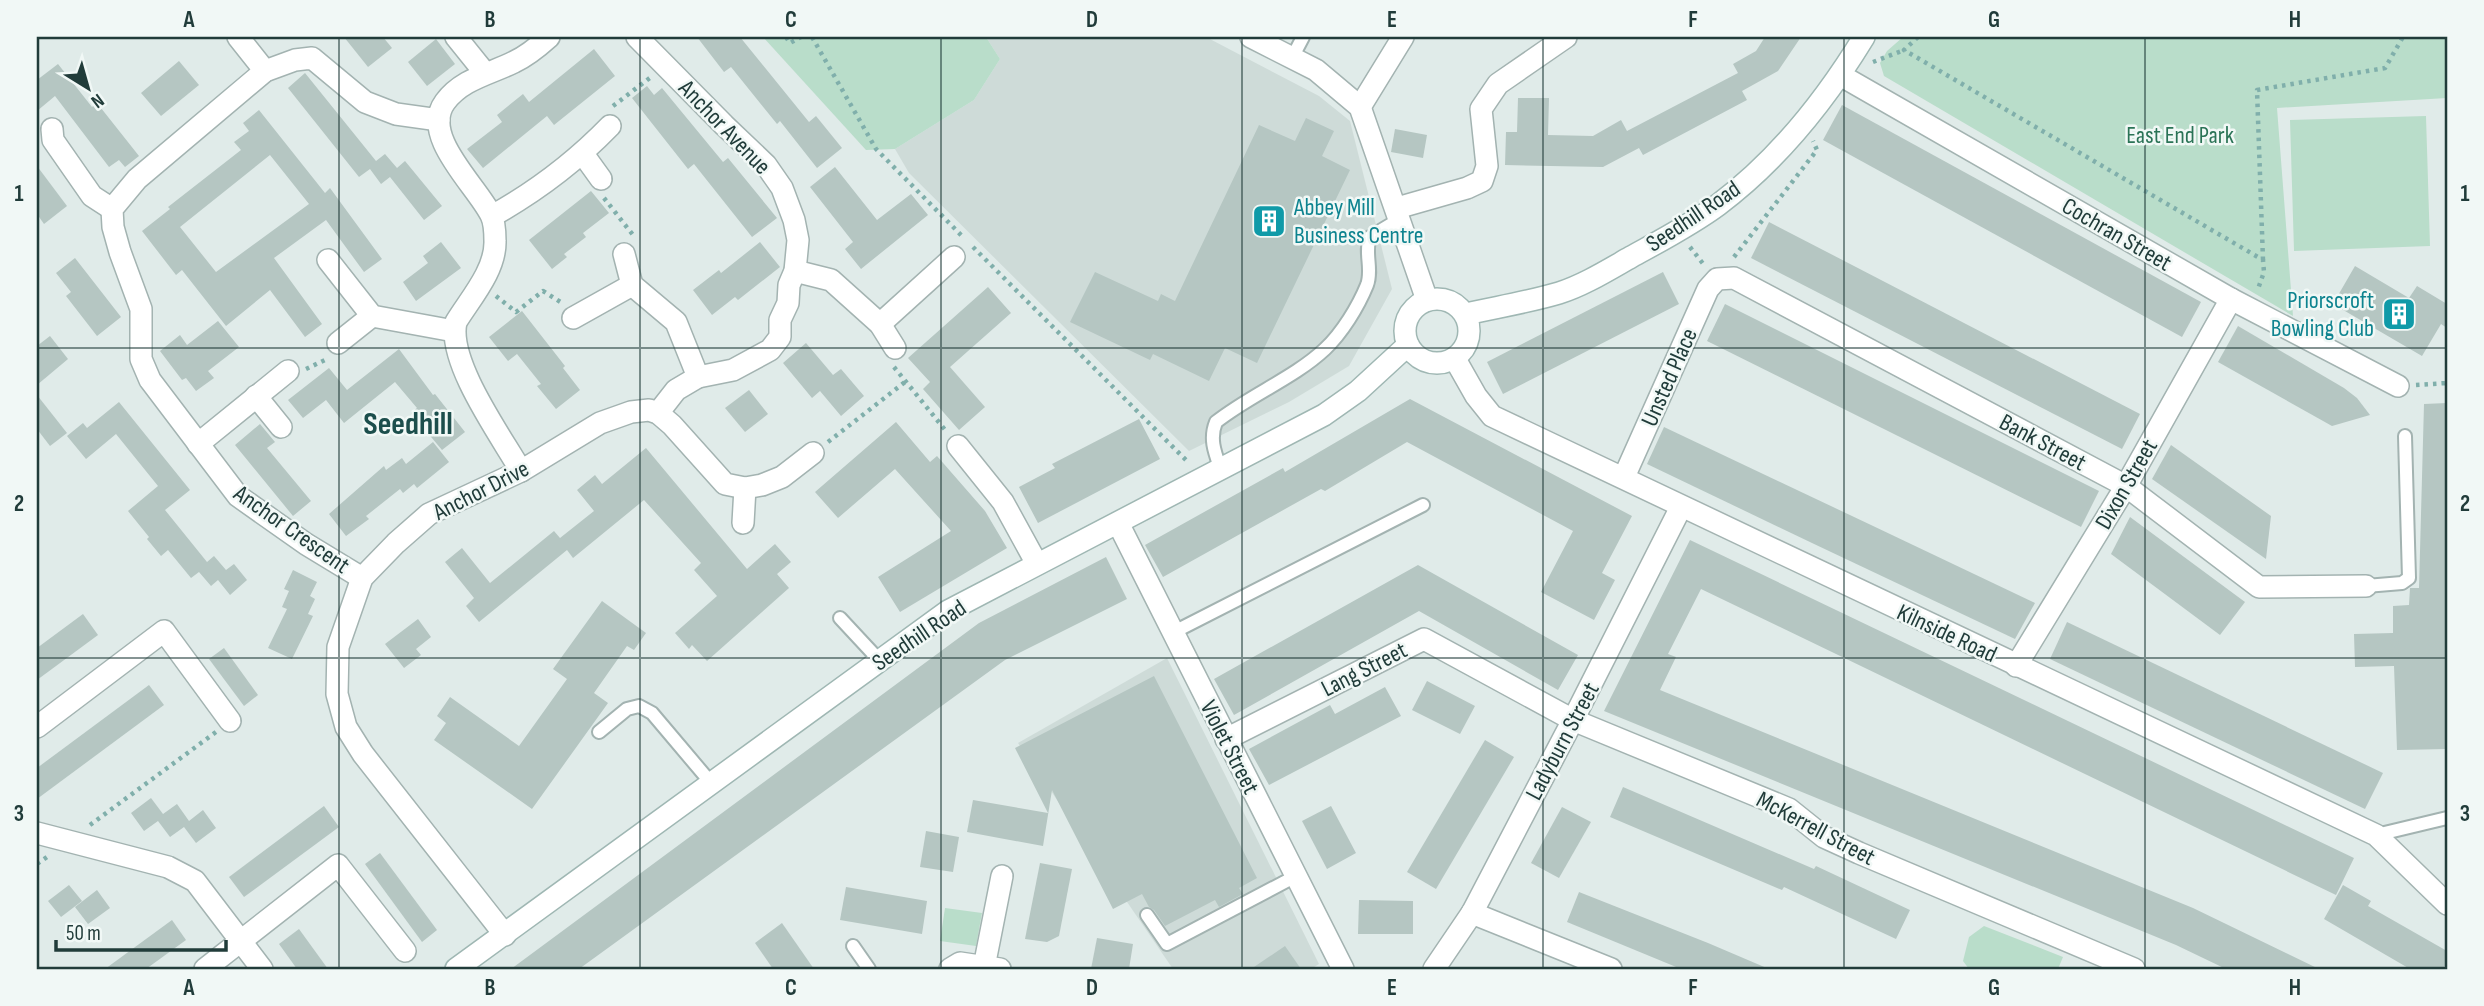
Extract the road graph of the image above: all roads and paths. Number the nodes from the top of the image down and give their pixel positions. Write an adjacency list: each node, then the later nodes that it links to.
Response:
1 (238, 37): 17 (street)
2 (456, 37): 18 (street)
3 (549, 37): 18 (street)
4 (638, 37): 16 (street, Anchor Avenue)
5 (786, 37): 6 (path)
6 (800, 37)
7 (812, 37): 62 (path)
8 (1251, 37): 15 (street)
9 (1303, 37): 15 (lane)
10 (1403, 37): 20 (street)
11 (1566, 37): 28 (street)
12 (1864, 37): 19 (street, Seedhill Road)
13 (1919, 37): 34 (path)
14 (2403, 37): 34 (path)
15 (1292, 58): 20 (street)
16 (665, 65): 23 (path); 35 (street, Anchor Avenue)
17 (265, 71): 21 (street); 27 (street)
18 (485, 73): 21 (street)
19 (1840, 75): 22 (street, Seedhill Road); 39 (street, Cochran Street)
20 (1360, 107): 28 (street)
21 (439, 120): 29 (street)
22 (1805, 121): 30 (street, Seedhill Road); 36 (path)
23 (610, 126): 25 (street)
24 (52, 129): 27 (street)
25 (583, 154): 26 (street); 29 (street)
26 (601, 179): 31 (path)
27 (112, 209): 58 (street, Anchor Crescent)
28 (1399, 214): 40 (street); 62 (lane)
29 (492, 216): 37 (street)
30 (1677, 232): 36 (path); 41 (street, Seedhill Road)
31 (624, 254): 38 (street)
32 (954, 257): 44 (street)
33 (328, 260): 42 (street)
34 (2263, 260): 39 (path)
35 (795, 271): 44 (street); 51 (street, Anchor Avenue)
36 (1717, 279): 63 (street, Unsted Place); 64 (street, Bank Street)
37 (480, 284): 43 (path); 45 (street)
38 (632, 285): 43 (street); 51 (street)
39 (2231, 299): 53 (street, Cochran Street); 64 (street, Dixon Street)
40 (1427, 300): 41 (street); 47 (street)
41 (1466, 314): 49 (street)
42 (372, 316): 45 (street); 46 (street)
43 (573, 318)
44 (880, 324): 48 (street)
45 (454, 331): 61 (street)
46 (338, 343): 50 (path)
47 (1408, 345): 49 (street); 62 (street, Seedhill Road)
48 (895, 348)
49 (1455, 359): 63 (street, Kilnside Road)
50 (288, 371): 54 (street)
51 (698, 377): 55 (street, Anchor Avenue)
52 (2447, 383): 53 (path)
53 (2398, 386)
54 (257, 396): 56 (street); 58 (street)
55 (658, 413): 61 (street, Anchor Drive); 65 (street)
56 (281, 427)
57 (2404, 436): 72 (lane)
58 (198, 444): 71 (street, Anchor Crescent)
59 (958, 446): 60 (path); 70 (street)
60 (813, 453): 65 (street)
61 (522, 471): 71 (street, Anchor Drive)
62 (1213, 475): 69 (street, Seedhill Road)
63 (1624, 477): 67 (street, Kilnside Road)
64 (2126, 486): 72 (street, Bank Street); 76 (street, Dixon Street)
65 (745, 488): 68 (street)
66 (1423, 505): 74 (lane)
67 (1681, 507): 76 (street, Kilnside Road); 77 (street, Ladyburn Street)
68 (743, 523)
69 (1118, 523): 70 (street, Seedhill Road); 74 (street, Violet Street)
70 (1037, 564): 75 (street, Seedhill Road)
71 (362, 578): 93 (street, Anchor Drive)
72 (2366, 586)
73 (841, 618): 75 (lane)
74 (1172, 633): 81 (street, Violet Street)
75 (880, 661): 82 (street, Seedhill Road)
76 (2017, 666): 85 (street, Kilnside Road)
77 (1573, 720): 81 (street, Lang Street); 91 (street, Ladyburn Street); 106 (street, McKerrell Street)
78 (230, 721): 79 (street); 86 (path)
79 (37, 727)
80 (599, 732): 82 (lane)
81 (1226, 739): 89 (street, Violet Street)
82 (712, 784): 93 (street, Seedhill Road)
83 (2447, 818): 85 (lane)
84 (37, 833): 86 (street)
85 (2376, 835): 90 (street, Kilnside Road)
86 (70, 840): 87 (path); 94 (street)
87 (37, 864)
88 (1002, 876): 97 (street)
89 (1296, 876): 92 (lane); 103 (street, Violet Street)
90 (2447, 904)
91 (1472, 913): 104 (street, Ladyburn Street); 105 (street)
92 (1147, 915)
93 (505, 935): 100 (street, Seedhill Road)
94 (242, 942): 96 (street); 98 (street); 99 (street)
95 (853, 946): 101 (lane)
96 (405, 951)
97 (992, 968): 102 (street)
98 (205, 969)
99 (261, 969)
100 (456, 969)
101 (869, 969)
102 (950, 969)
103 (1343, 969)
104 (1433, 969)
105 (1611, 969)
106 (2134, 969)

